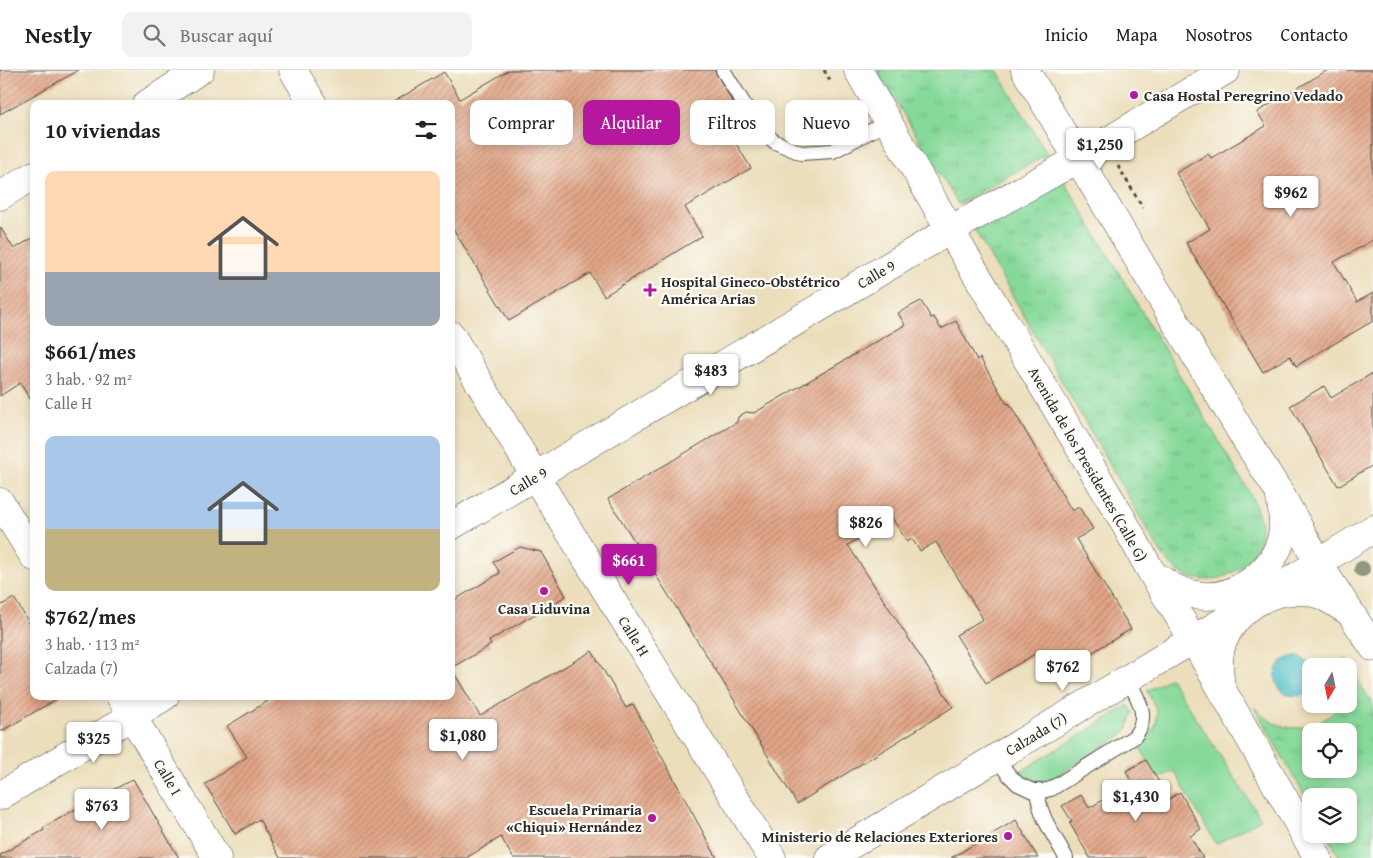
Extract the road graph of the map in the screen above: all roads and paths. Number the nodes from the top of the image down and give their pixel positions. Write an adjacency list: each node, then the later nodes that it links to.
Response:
1 (200, 70): 7 (main road)
2 (293, 70): 8 (main road)
3 (723, 70): 9 (lane)
4 (858, 70): 9 (main road, Avenida de los Presidentes (Calle G))
5 (1025, 70): 10 (main road)
6 (1226, 70): 10 (main road, Calle 9)
7 (153, 100)
8 (311, 100)
9 (888, 122): 13 (main road, Avenida de los Presidentes (Calle G))
10 (1078, 158): 13 (main road, Calle 9); 16 (main road)
11 (30, 177): 12 (main road)
12 (0, 196)
13 (950, 230): 15 (main road, Calle 9); 22 (main road, Avenida de los Presidentes (Calle G))
14 (455, 342): 15 (main road, Calle H)
15 (535, 476): 18 (main road, Calle 9); 34 (main road, Calle H)
16 (1279, 492): 21 (main road); 22 (main road)
17 (0, 502): 20 (main road)
18 (455, 524)
19 (1373, 529): 21 (main road, Calzada (7))
20 (30, 550)
21 (1318, 562): 23 (main road, Calzada (7)); 25 (main road)
22 (1152, 574): 24 (main road, Avenida de los Presidentes (Calle G))
23 (1254, 602): 24 (main road, Calzada (7)); 25 (main road); 27 (main road)
24 (1192, 639): 26 (main road, Calzada (7)); 27 (main road, Avenida de los Presidentes (Calle G))
25 (1369, 640)
26 (1128, 678): 30 (main road, Calzada (7)); 31 (lane)
27 (1222, 692): 37 (main road, Avenida de los Presidentes (Calle G))
28 (149, 700): 29 (main road)
29 (126, 706): 32 (main road); 33 (main road, Calle I)
30 (996, 758): 31 (lane); 35 (main road, Calzada (7))
31 (1037, 791): 36 (lane)
32 (0, 796)
33 (217, 858)
34 (772, 858)
35 (829, 858)
36 (1066, 858)
37 (1318, 858)

